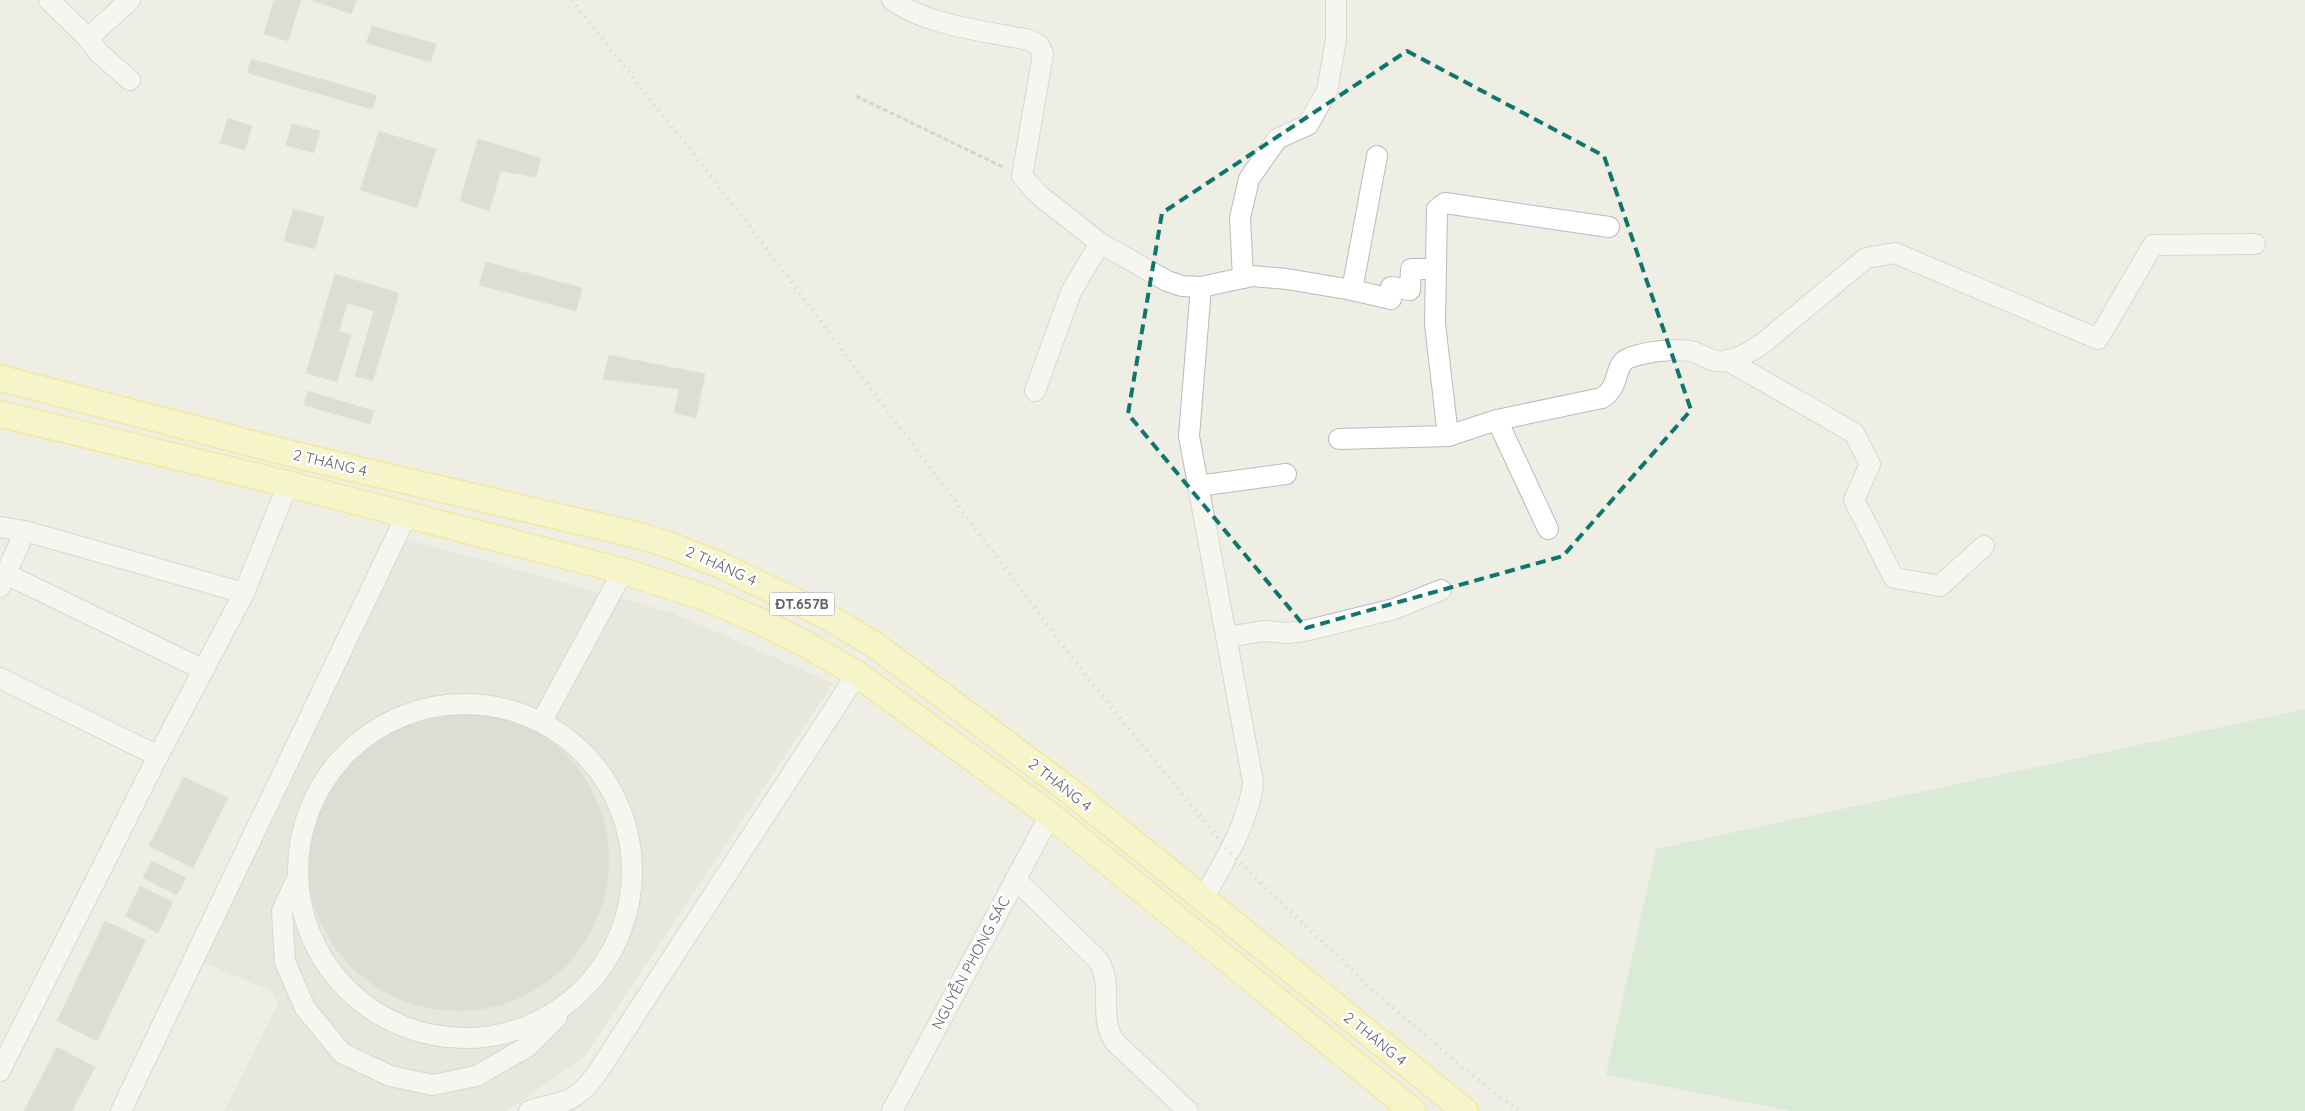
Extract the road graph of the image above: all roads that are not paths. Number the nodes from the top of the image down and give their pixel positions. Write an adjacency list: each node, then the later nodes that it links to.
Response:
1 (49, 0): 5 (street)
2 (130, 0): 5 (street)
3 (892, 0): 9 (street)
4 (1336, 0): 12 (street)
5 (88, 38): 6 (street)
6 (130, 80)
7 (1378, 156): 14 (street)
8 (1609, 227): 11 (street)
9 (1100, 243): 13 (street); 17 (street)
10 (2255, 244): 15 (street)
11 (1436, 269): 14 (street); 20 (street)
12 (1243, 278): 13 (street); 14 (street)
13 (1202, 287): 24 (street)
14 (1352, 290)
15 (1727, 360): 19 (street); 30 (street)
16 (0, 378): 29 (main road, 2 THÁNG 4 / ĐT.657B)
17 (1035, 391)
18 (0, 414): 23 (main road, 2 THÁNG 4 / ĐT.657B)
19 (1497, 420): 20 (street); 27 (street)
20 (1448, 436): 21 (street)
21 (1339, 438)
22 (1286, 474): 24 (street)
23 (288, 484): 25 (main road, 2 THÁNG 4 / ĐT.657B); 34 (street)
24 (1198, 486): 35 (street)
25 (407, 514): 31 (main road, 2 THÁNG 4 / ĐT.657B); 49 (street)
26 (0, 527): 28 (street)
27 (1548, 529)
28 (25, 531): 32 (street); 34 (street)
29 (637, 535): 31 (main road); 36 (main road, 2 THÁNG 4 / ĐT.657B)
30 (1984, 546)
31 (623, 571): 38 (main road, 2 THÁNG 4 / ĐT.657B); 40 (street)
32 (3, 581): 37 (street)
33 (1441, 590): 35 (street)
34 (244, 593): 37 (street)
35 (1227, 636): 46 (street)
36 (875, 645): 38 (main road); 42 (main road, 2 THÁNG 4 / ĐT.657B)
37 (204, 670): 41 (street)
38 (857, 674): 43 (main road, 2 THÁNG 4 / ĐT.657B); 50 (street)
39 (0, 678): 41 (street)
40 (543, 719): 45 (street); 47 (street)
41 (158, 756): 48 (street)
42 (1066, 788): 43 (main road); 46 (main road, 2 THÁNG 4 / ĐT.657B)
43 (1050, 815): 44 (street, NGUYỄN PHONG SÁC); 53 (main road, 2 THÁNG 4 / ĐT.657B)
44 (1015, 879): 51 (street, NGUYỄN PHONG SÁC); 52 (street)
45 (296, 881): 47 (street); 47 (street)
46 (1202, 900): 54 (main road, 2 THÁNG 4 / ĐT.657B)
47 (590, 983)
48 (0, 1071)
49 (121, 1111)
50 (529, 1111)
51 (892, 1111)
52 (1188, 1111)
53 (1413, 1111)
54 (1465, 1111)

